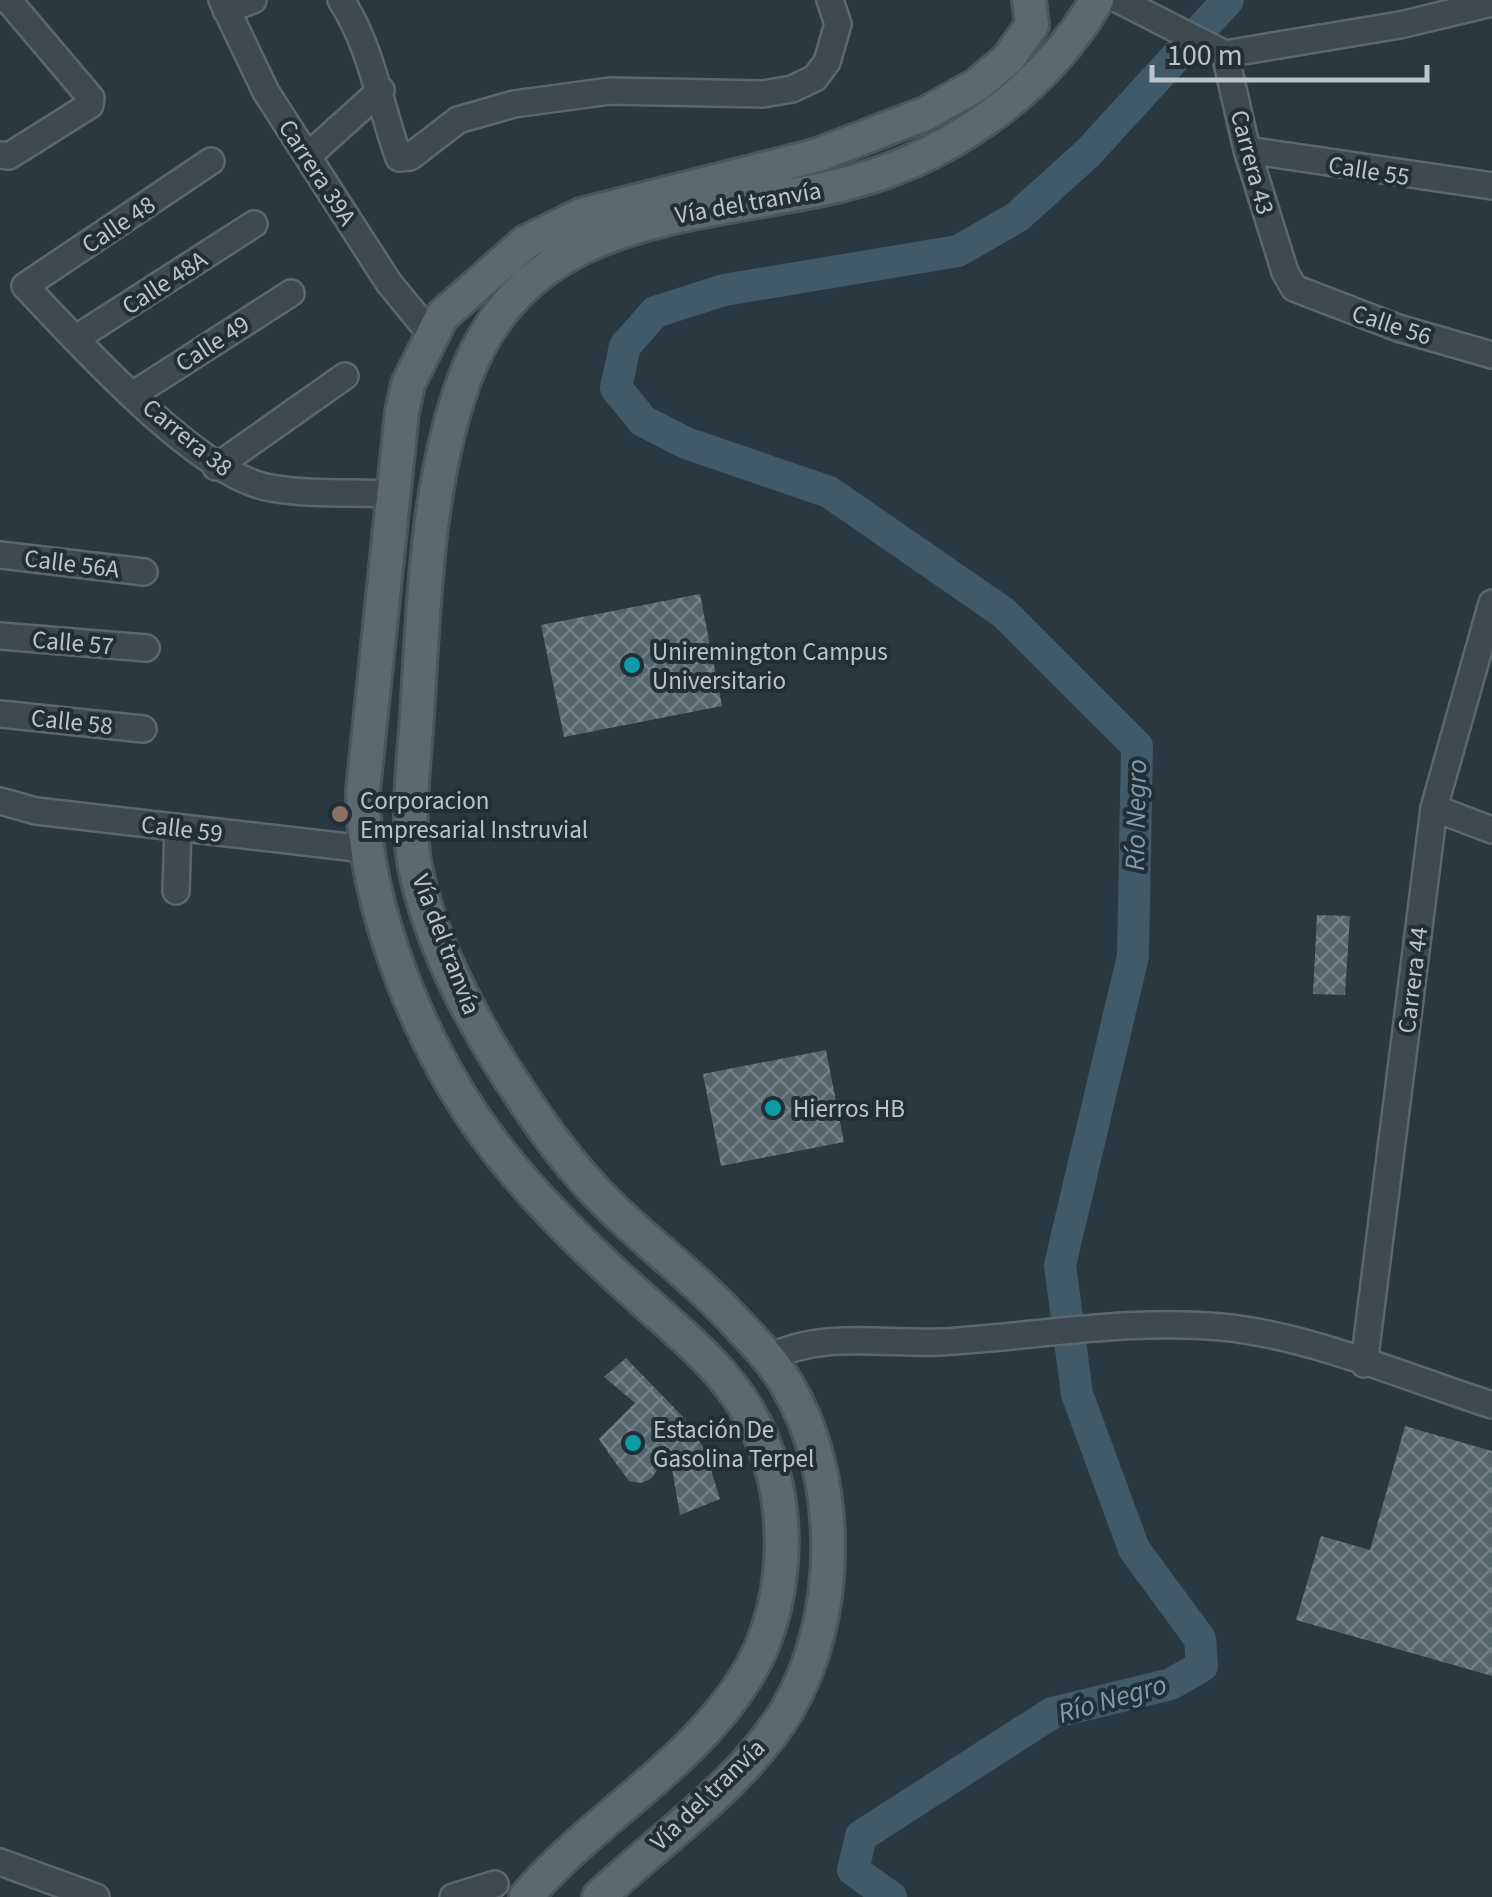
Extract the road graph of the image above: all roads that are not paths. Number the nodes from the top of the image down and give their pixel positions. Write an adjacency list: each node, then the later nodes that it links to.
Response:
1 (8, 0): 14 (street)
2 (253, 0): 9 (street)
3 (341, 0): 12 (street)
4 (830, 0): 12 (street)
5 (1029, 0): 22 (main road, Vía del tranvía)
6 (1097, 0): 44 (main road, Vía del tranvía)
7 (1119, 0): 10 (street)
8 (1492, 2): 11 (street)
9 (224, 5): 15 (street, Carrera 39A)
10 (1146, 9): 11 (street)
11 (1225, 54): 13 (street, Carrera 43)
12 (381, 90): 15 (street)
13 (1247, 150): 17 (street, Calle 55); 20 (street, Carrera 43)
14 (1, 156)
15 (308, 156): 22 (street, Carrera 39A)
16 (212, 161): 19 (street, Calle 48)
17 (1492, 186)
18 (254, 224): 23 (street, Calle 48A)
19 (25, 286): 23 (street, Carrera 38)
20 (1294, 288): 24 (street, Calle 56)
21 (291, 292): 26 (street, Calle 49)
22 (430, 334): 28 (main road, Vía del tranvía)
23 (75, 339): 26 (street, Carrera 38)
24 (1492, 355)
25 (345, 376): 27 (street)
26 (134, 394): 27 (street, Carrera 38)
27 (216, 467): 28 (street, Carrera 38)
28 (393, 494): 41 (main road, Vía del tranvía)
29 (0, 555): 30 (street, Calle 56A)
30 (144, 572)
31 (1492, 603): 34 (street, Carrera 44)
32 (0, 636): 33 (street, Calle 57)
33 (146, 648)
34 (1483, 674): 38 (street, Carrera 44)
35 (0, 714): 36 (street, Calle 58)
36 (143, 728)
37 (0, 800): 39 (street, Calle 59)
38 (1434, 808): 40 (street); 45 (street, Carrera 44)
39 (178, 828): 41 (street, Calle 59); 42 (street)
40 (1492, 830)
41 (365, 849): 43 (main road, Vía del tranvía)
42 (176, 891)
43 (698, 1352): 44 (main road); 47 (main road, Vía del tranvía)
44 (768, 1358): 45 (street); 47 (main road); 53 (main road, Vía del tranvía)
45 (1364, 1364): 46 (street)
46 (1492, 1404)
47 (747, 1409): 52 (main road, Vía del tranvía)
48 (0, 1862): 50 (street)
49 (495, 1884): 51 (street)
50 (96, 1897)
51 (453, 1897)
52 (526, 1897)
53 (599, 1897)

